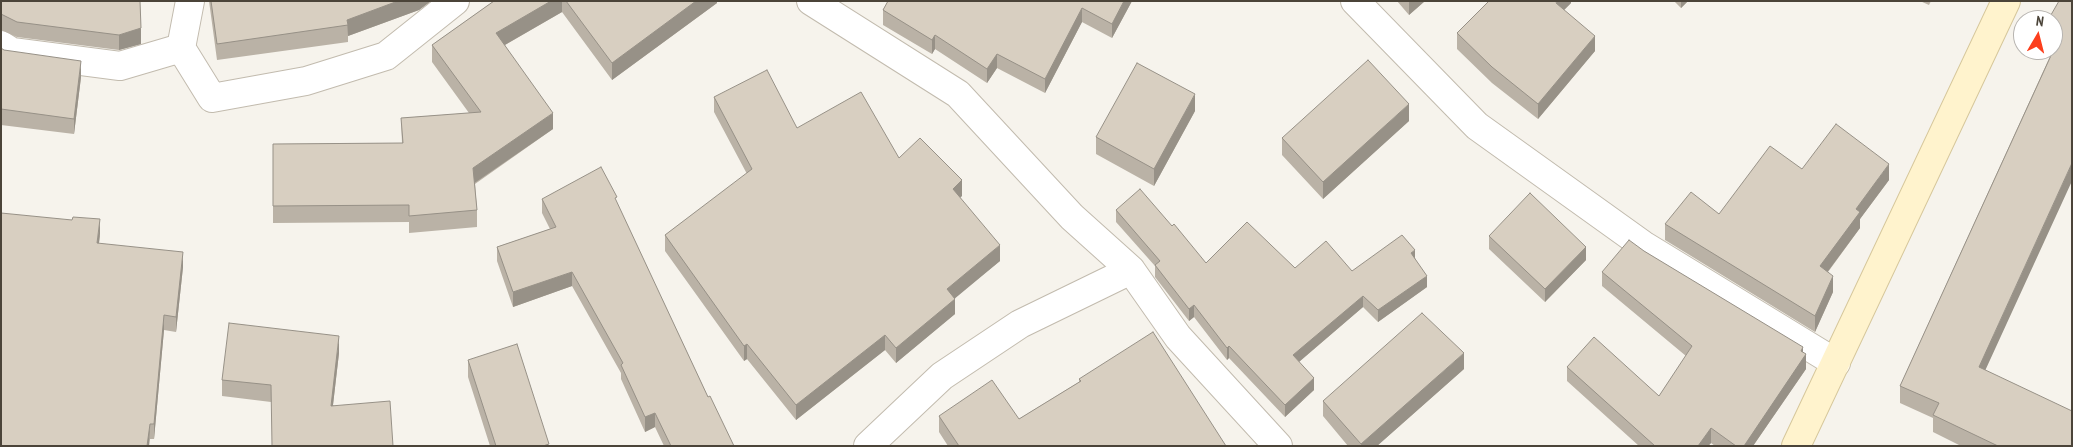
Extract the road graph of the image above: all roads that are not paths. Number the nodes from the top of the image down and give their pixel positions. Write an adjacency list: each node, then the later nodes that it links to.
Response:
1 (190, 1): 7 (street)
2 (455, 1): 7 (street)
3 (811, 1): 8 (street)
4 (1355, 1): 9 (street)
5 (2006, 1): 9 (street)
6 (1, 45): 7 (street)
7 (181, 48)
8 (1131, 270): 10 (street); 11 (street)
9 (1836, 363): 12 (street)
10 (868, 446)
11 (1278, 446)
12 (1796, 446)

